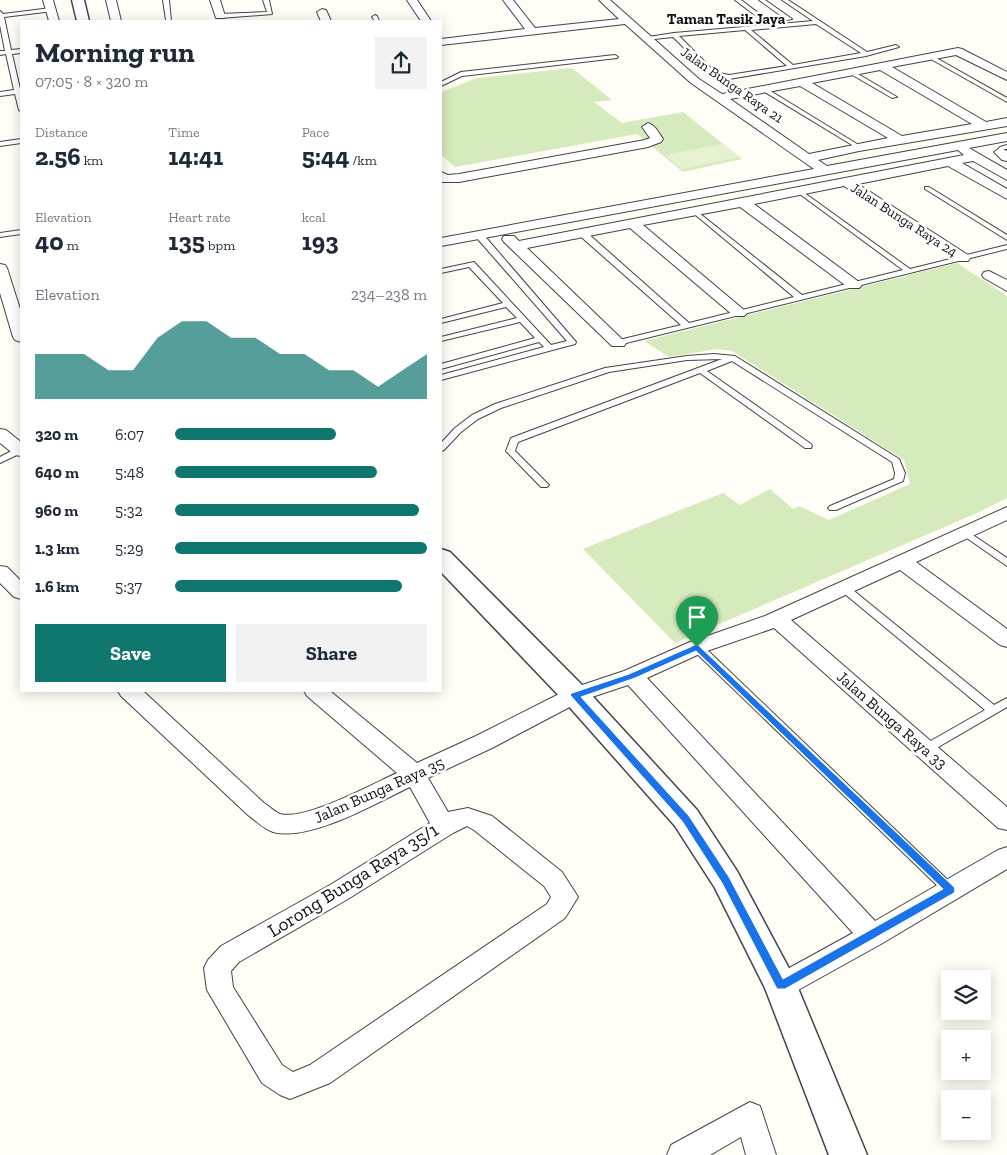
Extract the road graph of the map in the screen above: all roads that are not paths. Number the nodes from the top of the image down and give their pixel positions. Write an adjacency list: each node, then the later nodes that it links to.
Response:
1 (78, 0): 19 (street)
2 (111, 0): 20 (street)
3 (166, 0): 21 (lane)
4 (215, 0): 14 (street)
5 (266, 0): 14 (lane)
6 (412, 0): 23 (street)
7 (508, 0): 28 (street)
8 (604, 0): 24 (street, Jalan Bunga Raya 21)
9 (738, 0): 26 (lane)
10 (762, 0): 17 (lane)
11 (785, 0): 15 (lane)
12 (50, 5): 13 (lane); 18 (street)
13 (0, 15): 34 (lane)
14 (220, 16)
15 (809, 17): 17 (lane); 25 (lane)
16 (275, 18): 22 (lane)
17 (789, 19): 26 (lane)
18 (54, 20)
19 (83, 20)
20 (116, 20)
21 (169, 20)
22 (253, 20)
23 (425, 20)
24 (626, 21): 28 (street); 30 (street, Jalan Bunga Raya 21)
25 (816, 22): 26 (lane); 36 (lane)
26 (767, 24): 27 (lane)
27 (746, 28): 29 (lane); 40 (lane)
28 (533, 32): 31 (street)
29 (674, 35): 30 (lane); 40 (lane)
30 (645, 38): 49 (street, Jalan Bunga Raya 21)
31 (442, 42)
32 (896, 47): 36 (lane)
33 (20, 51): 34 (lane)
34 (8, 52): 35 (lane); 46 (lane)
35 (0, 53)
36 (866, 54): 40 (lane)
37 (615, 57): 44 (lane)
38 (931, 57): 39 (street); 42 (street); 50 (lane)
39 (882, 66): 41 (street); 52 (street)
40 (792, 67)
41 (851, 72): 43 (street); 48 (lane)
42 (1007, 77)
43 (800, 81): 45 (street); 55 (street)
44 (442, 84)
45 (762, 88): 49 (street); 59 (lane)
46 (19, 92): 47 (lane)
47 (0, 94)
48 (894, 97)
49 (719, 98): 61 (street, Jalan Bunga Raya 21)
50 (1007, 100)
51 (1007, 122): 52 (street)
52 (984, 126): 55 (street)
53 (648, 127): 65 (street)
54 (1007, 137): 58 (street)
55 (900, 140): 59 (street)
56 (20, 141): 57 (lane)
57 (0, 144)
58 (957, 146): 60 (street); 63 (street)
59 (859, 147): 61 (street)
60 (975, 157): 62 (street); 64 (street)
61 (809, 158): 63 (street, Jalan Bunga Raya 21)
62 (950, 162): 66 (street); 69 (street)
63 (824, 170): 73 (street)
64 (1007, 176)
65 (442, 177)
66 (846, 182): 68 (street); 82 (street, Jalan Bunga Raya 24)
67 (927, 188): 78 (lane)
68 (799, 191): 70 (street); 85 (lane)
69 (1007, 194)
70 (742, 202): 71 (street); 87 (street)
71 (694, 212): 72 (street); 90 (lane)
72 (632, 223): 75 (street); 92 (street)
73 (500, 231): 77 (street); 80 (street)
74 (20, 232): 76 (lane)
75 (582, 233): 80 (street); 95 (lane)
76 (0, 235)
77 (479, 235): 79 (street); 100 (lane)
78 (1007, 238)
79 (442, 242)
80 (516, 246): 99 (street)
81 (1007, 247): 82 (lane)
82 (963, 258): 85 (lane)
83 (0, 268): 89 (street)
84 (442, 271): 91 (lane)
85 (909, 271): 87 (lane)
86 (988, 274): 88 (street)
87 (854, 285): 90 (lane)
88 (1007, 286)
89 (4, 295): 96 (street)
90 (800, 298): 92 (lane)
91 (508, 304): 93 (lane); 94 (lane)
92 (739, 313): 95 (lane)
93 (521, 319): 97 (lane); 98 (lane)
94 (442, 321)
95 (686, 326): 99 (lane)
96 (20, 334)
97 (442, 339)
98 (541, 340): 100 (lane); 102 (lane)
99 (618, 343)
100 (549, 348): 104 (lane)
101 (732, 358): 103 (lane); 107 (lane); 112 (lane)
102 (442, 367)
103 (701, 370): 106 (lane); 111 (lane)
104 (442, 378)
105 (0, 434): 108 (street)
106 (808, 446)
107 (442, 447)
108 (20, 449)
109 (20, 450): 110 (lane)
110 (0, 460)
111 (544, 485)
112 (833, 508)
113 (1007, 513): 114 (street, Jalan Bunga Raya 35)
114 (964, 532): 116 (street, Jalan Bunga Raya 35); 117 (lane)
115 (442, 558): 127 (street)
116 (903, 562): 119 (street, Jalan Bunga Raya 35); 122 (street)
117 (1007, 563)
118 (0, 572): 120 (street)
119 (844, 588): 121 (street, Jalan Bunga Raya 35); 129 (lane)
120 (20, 591)
121 (777, 619): 123 (street, Jalan Bunga Raya 35); 130 (street, Jalan Bunga Raya 33)
122 (1007, 640)
123 (697, 647): 124 (street, Jalan Bunga Raya 35); 135 (lane)
124 (632, 676): 127 (street, Jalan Bunga Raya 35); 136 (street)
125 (130, 692): 131 (street, Jalan Bunga Raya 35)
126 (316, 692): 131 (street)
127 (575, 695): 131 (street, Jalan Bunga Raya 35); 137 (street)
128 (1007, 702): 129 (lane)
129 (992, 710): 130 (lane)
130 (924, 750): 132 (street, Jalan Bunga Raya 33)
131 (415, 775): 133 (street, Lorong Bunga Raya 35/1)
132 (1007, 821)
133 (444, 826): 133 (street, Lorong Bunga Raya 35/1)
134 (1007, 857): 135 (street)
135 (950, 890): 136 (street)
136 (872, 936): 137 (street)
137 (781, 986): 140 (street)
138 (682, 1155): 139 (street)
139 (761, 1155)
140 (848, 1155)

